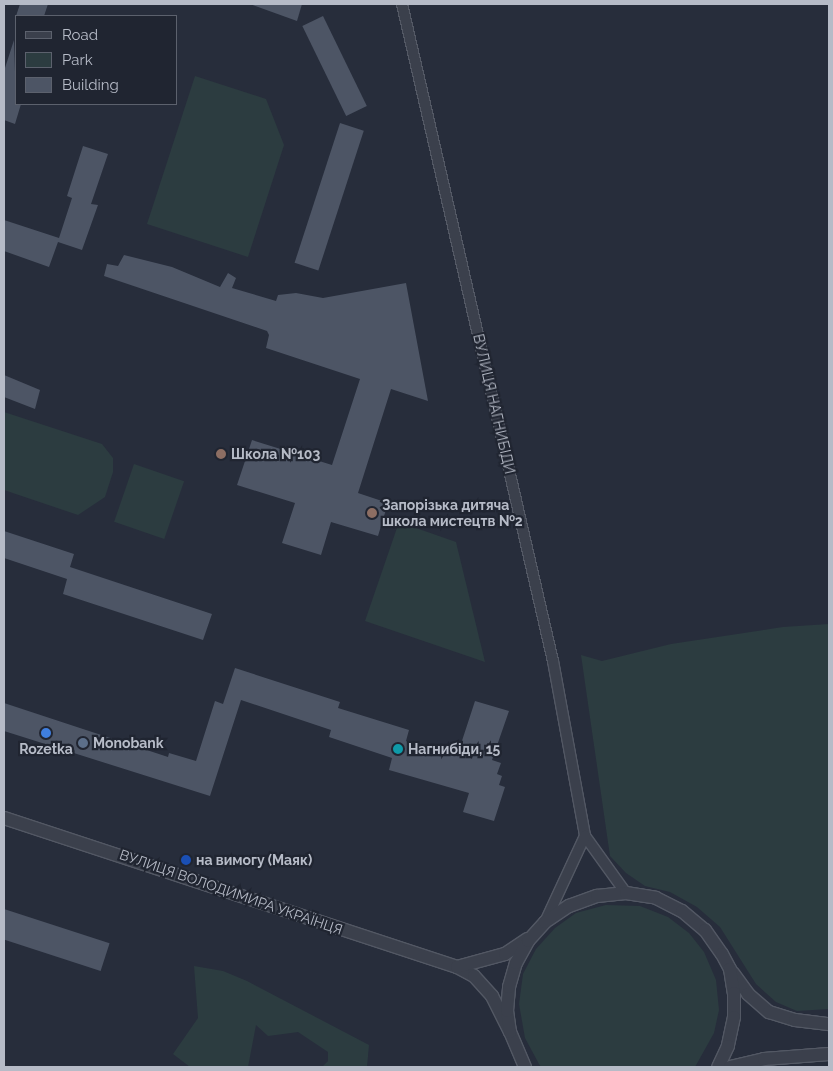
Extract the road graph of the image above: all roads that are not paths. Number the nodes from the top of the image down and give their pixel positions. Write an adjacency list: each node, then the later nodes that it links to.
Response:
1 (402, 4): 3 (street, ВУЛИЦЯ НАГНИБІДИ)
2 (4, 818): 6 (street, ВУЛИЦЯ ВОЛОДИМИРА УКРАЇНЦЯ)
3 (586, 836): 4 (street, ВУЛИЦЯ НАГНИБІДИ); 5 (street)
4 (626, 893): 5 (street, ВУЛИЦЯ ВОЛОДИМИРА УКРАЇНЦЯ); 7 (street, ВУЛИЦЯ ВОЛОДИМИРА УКРАЇНЦЯ)
5 (545, 922): 6 (street, ВУЛИЦЯ ВОЛОДИМИРА УКРАЇНЦЯ); 9 (street, ВУЛИЦЯ ВОЛОДИМИРА УКРАЇНЦЯ)
6 (457, 967): 9 (street, ВУЛИЦЯ ВОЛОДИМИРА УКРАЇНЦЯ)
7 (730, 969): 8 (street, ВУЛИЦЯ ВОЛОДИМИРА УКРАЇНЦЯ); 12 (street, ВУЛИЦЯ ВОЛОДИМИРА УКРАЇНЦЯ)
8 (829, 1024)
9 (510, 1032): 11 (street, ВУЛИЦЯ ВОЛОДИМИРА УКРАЇНЦЯ)
10 (829, 1054): 13 (street)
11 (525, 1067)
12 (718, 1067)
13 (730, 1067)

